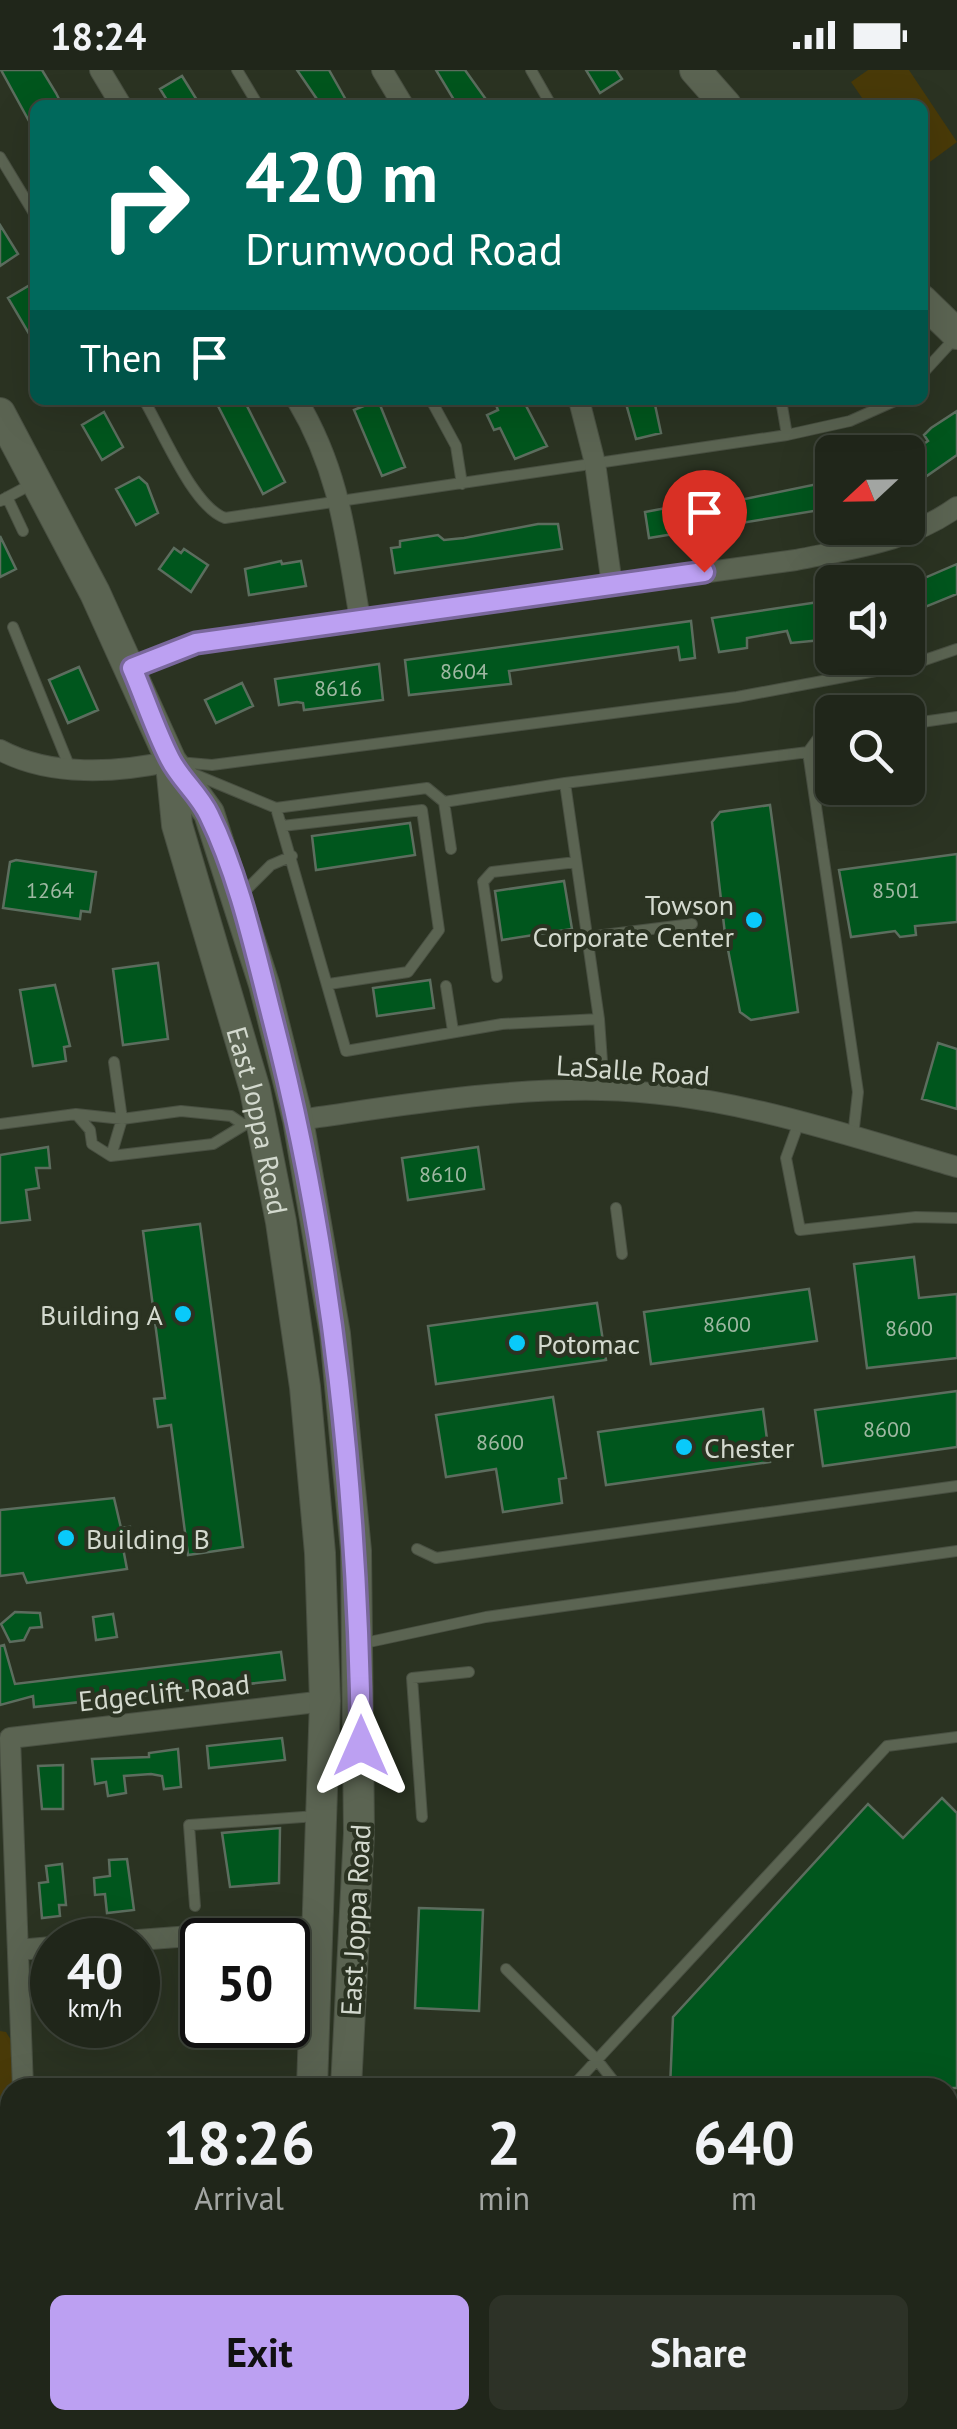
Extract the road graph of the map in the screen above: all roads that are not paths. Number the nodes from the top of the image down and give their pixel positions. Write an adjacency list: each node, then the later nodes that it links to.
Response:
1 (100, 70): 6 (street)
2 (236, 70): 7 (lane)
3 (382, 70): 8 (street)
4 (530, 70): 9 (lane)
5 (695, 70): 10 (main road)
6 (118, 100)
7 (255, 100)
8 (400, 100)
9 (548, 100)
10 (722, 100)
11 (0, 157): 12 (lane)
12 (30, 206)
13 (928, 306): 14 (main road)
14 (957, 335): 15 (lane)
15 (928, 367)
16 (147, 405): 28 (lane)
17 (300, 405): 28 (street)
18 (435, 405): 26 (lane)
19 (581, 405): 24 (street)
20 (781, 405): 23 (lane)
21 (886, 405): 23 (lane)
22 (0, 414): 25 (main road, East Joppa Road)
23 (787, 435): 24 (lane)
24 (596, 463): 26 (lane); 31 (street)
25 (38, 481): 27 (lane); 35 (main road, East Joppa Road)
26 (462, 484): 28 (lane)
27 (3, 499): 30 (lane)
28 (340, 500): 32 (street)
29 (957, 507): 31 (street)
30 (23, 530)
31 (612, 585): 32 (street)
32 (360, 619): 35 (street)
33 (12, 627): 42 (lane)
34 (957, 649): 41 (lane)
35 (132, 668): 41 (main road, East Joppa Road)
36 (957, 717): 37 (lane)
37 (925, 722)
38 (815, 743): 40 (lane)
39 (0, 750): 42 (street)
40 (808, 752): 43 (lane); 66 (lane)
41 (171, 761): 42 (street); 45 (lane); 50 (main road, East Joppa Road); 65 (main road, East Joppa Road)
42 (70, 768)
43 (565, 783): 44 (lane); 49 (lane)
44 (444, 802): 45 (lane); 47 (lane)
45 (276, 808): 46 (lane)
46 (282, 826): 48 (lane); 54 (lane)
47 (451, 848)
48 (292, 856): 50 (lane); 54 (lane)
49 (576, 862): 52 (lane); 53 (lane)
50 (238, 898): 62 (main road, East Joppa Road)
51 (692, 924): 52 (lane)
52 (587, 937): 56 (lane)
53 (497, 977)
54 (329, 984): 57 (lane)
55 (446, 986): 57 (lane)
56 (599, 1019): 57 (lane); 59 (lane)
57 (454, 1031)
58 (114, 1062): 61 (lane)
59 (604, 1090): 62 (street, LaSalle Road); 63 (street, LaSalle Road)
60 (76, 1114): 61 (lane); 64 (lane); 67 (lane)
61 (122, 1119): 65 (lane); 67 (lane)
62 (298, 1120): 65 (main road); 74 (main road, East Joppa Road)
63 (800, 1121): 66 (street, LaSalle Road); 70 (lane)
64 (0, 1124)
65 (253, 1124): 67 (lane); 76 (main road, East Joppa Road)
66 (853, 1136): 68 (street, LaSalle Road)
67 (111, 1156)
68 (957, 1167)
69 (616, 1208): 71 (lane)
70 (957, 1218)
71 (622, 1254)
72 (957, 1486): 73 (lane)
73 (417, 1549)
74 (356, 1551): 76 (main road); 77 (main road, East Joppa Road)
75 (957, 1552): 77 (lane)
76 (320, 1553): 79 (main road, East Joppa Road)
77 (359, 1644): 94 (main road, East Joppa Road)
78 (469, 1672): 82 (lane)
79 (325, 1702): 81 (main road, East Joppa Road); 87 (street, Edgeclift Road)
80 (957, 1737): 91 (lane)
81 (324, 1816): 83 (lane); 84 (main road, East Joppa Road)
82 (422, 1817)
83 (195, 1906)
84 (320, 1926): 85 (street); 90 (main road, East Joppa Road)
85 (160, 1938)
86 (30, 1949): 87 (street)
87 (18, 1950): 92 (street)
88 (506, 1969): 91 (lane)
89 (310, 2030): 90 (lane)
90 (314, 2030): 93 (main road, East Joppa Road)
91 (598, 2060): 95 (lane); 96 (lane)
92 (22, 2078)
93 (312, 2078)
94 (347, 2078)
95 (581, 2078)
96 (612, 2078)

